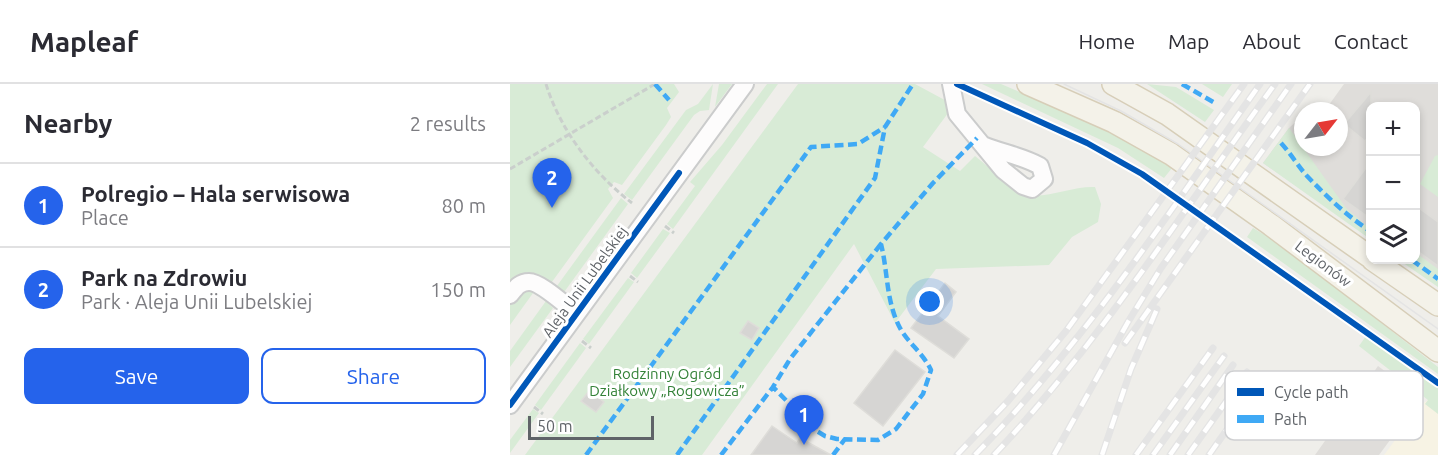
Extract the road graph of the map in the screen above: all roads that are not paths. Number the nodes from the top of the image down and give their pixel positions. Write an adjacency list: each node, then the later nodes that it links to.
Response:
1 (745, 84): 10 (street, Aleja Unii Lubelskiej)
2 (951, 84): 5 (street)
3 (1028, 84): 11 (main road, Legionów)
4 (1113, 84): 6 (main road)
5 (983, 145)
6 (1366, 254)
7 (1380, 264): 9 (main road)
8 (510, 296): 10 (street)
9 (1438, 305)
10 (576, 313): 12 (street, Aleja Unii Lubelskiej)
11 (1438, 351)
12 (510, 405)

